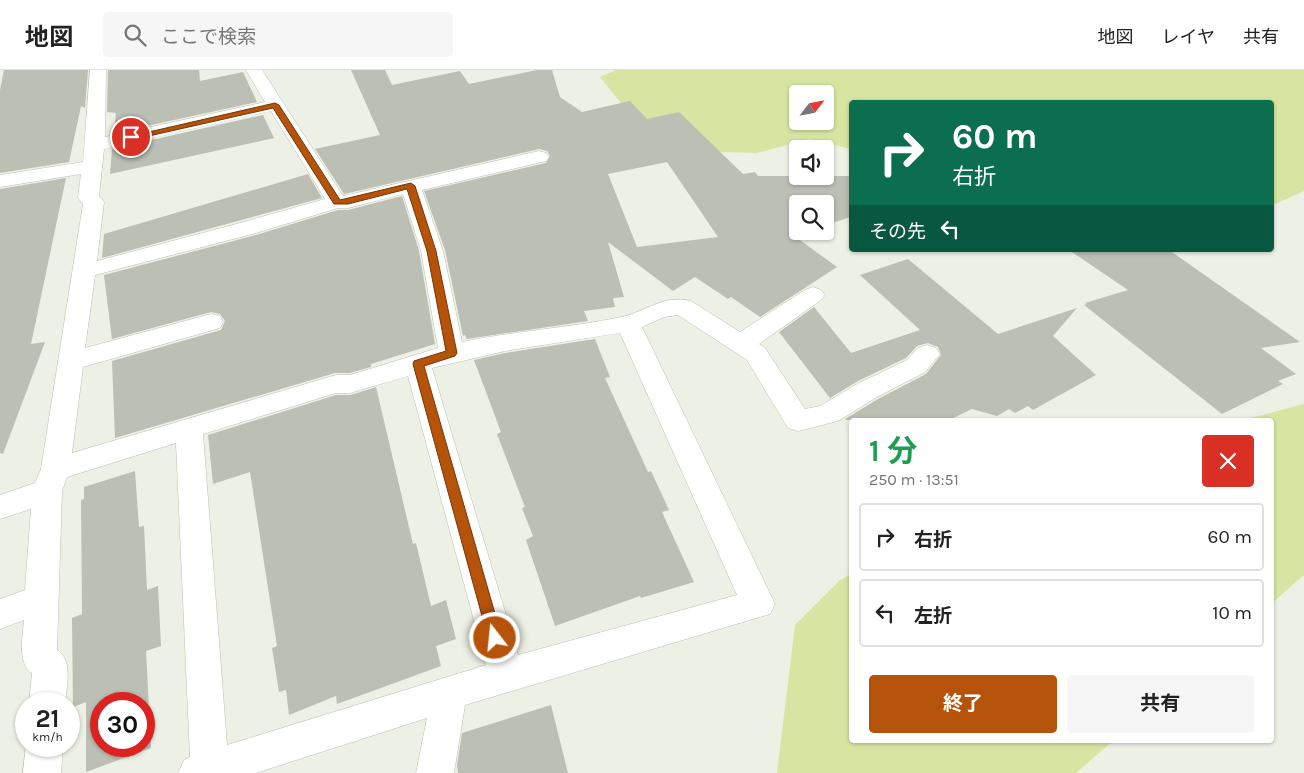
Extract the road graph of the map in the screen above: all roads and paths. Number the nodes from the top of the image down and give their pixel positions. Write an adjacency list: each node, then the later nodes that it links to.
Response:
1 (98, 70): 4 (street)
2 (254, 70): 3 (street)
3 (275, 105): 4 (street); 8 (street)
4 (94, 156): 6 (street); 9 (street)
5 (538, 158): 7 (street)
6 (0, 181)
7 (411, 186): 8 (street); 14 (street)
8 (337, 202): 9 (street)
9 (84, 271): 16 (street)
10 (813, 295): 13 (street)
11 (211, 322): 16 (street)
12 (628, 324): 13 (street); 14 (street); 23 (street)
13 (740, 344): 15 (street)
14 (452, 353): 17 (street)
15 (927, 354)
16 (72, 361): 19 (street)
17 (418, 364): 18 (street); 23 (street)
18 (189, 428): 19 (street); 27 (street)
19 (51, 480): 20 (street); 21 (street)
20 (0, 507)
21 (41, 599): 22 (street); 24 (street)
22 (0, 614)
23 (506, 674): 25 (street)
24 (48, 692)
25 (449, 693): 27 (street); 29 (street)
26 (43, 757): 28 (street)
27 (203, 771)
28 (42, 773)
29 (435, 773)

